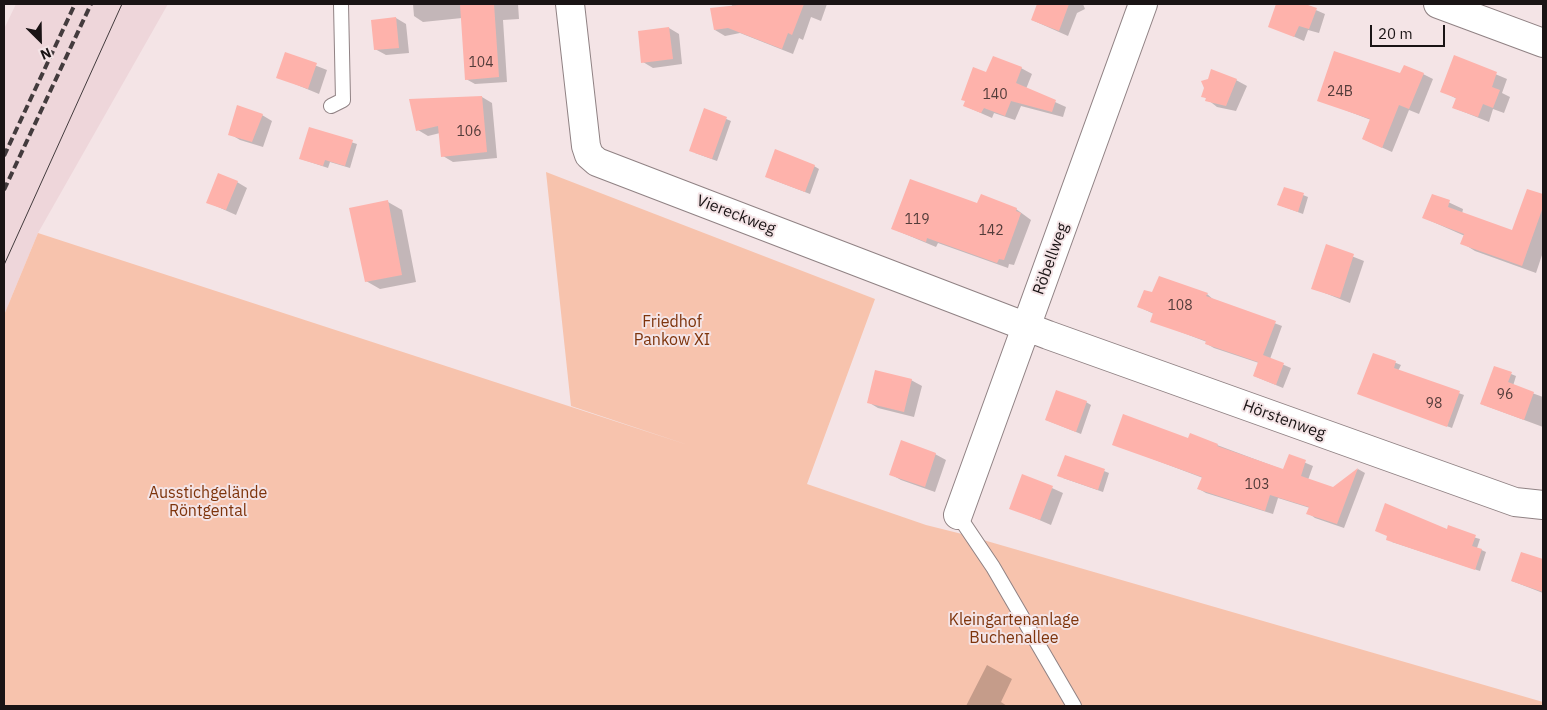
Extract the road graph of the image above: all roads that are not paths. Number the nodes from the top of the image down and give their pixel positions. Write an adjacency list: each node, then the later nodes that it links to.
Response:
1 (341, 4): 6 (lane)
2 (570, 4): 7 (street, Viereckweg)
3 (1143, 4): 7 (street, Röbellweg)
4 (1438, 4): 5 (street)
5 (1543, 43)
6 (331, 106)
7 (1026, 327): 8 (street, Hörstenweg); 9 (street, Röbellweg)
8 (1543, 505)
9 (958, 515): 10 (lane)
10 (1074, 706)

